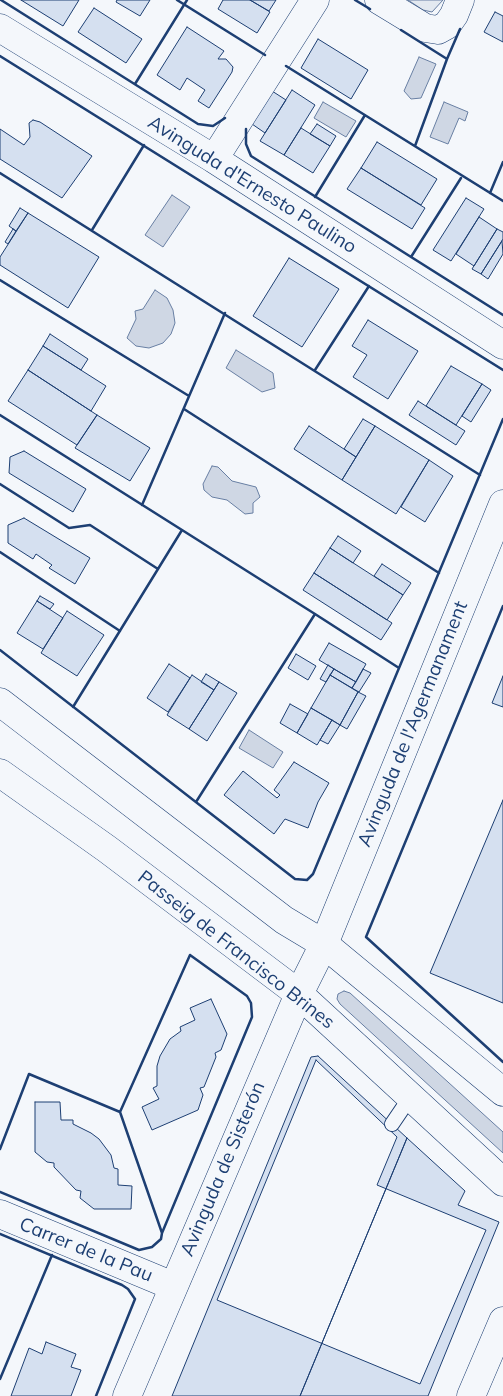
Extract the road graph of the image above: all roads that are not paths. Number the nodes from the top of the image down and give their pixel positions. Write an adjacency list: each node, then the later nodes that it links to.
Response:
1 (314, 0): 5 (street)
2 (379, 0): 3 (street)
3 (460, 0)
4 (0, 28): 5 (street, Avinguda d'Ernesto Paulino)
5 (214, 159): 6 (street, Avinguda d'Ernesto Paulino)
6 (503, 345)
7 (503, 504): 10 (street, Avinguda de l'Agermanament)
8 (0, 702): 10 (street)
9 (0, 773): 11 (street, Passeig de Francisco Brines)
10 (324, 944): 11 (street, Avinguda de Sisterón); 12 (street)
11 (299, 994): 13 (street, Passeig de Francisco Brines); 17 (street, Avinguda de Sisterón)
12 (503, 1092)
13 (411, 1096): 14 (lane); 15 (street, Passeig de Francisco Brines)
14 (392, 1124)
15 (503, 1182)
16 (0, 1214): 17 (street, Carrer de la Pau)
17 (173, 1286): 19 (street, Avinguda de Sisterón)
18 (503, 1321): 20 (street)
19 (128, 1396)
20 (472, 1396)

